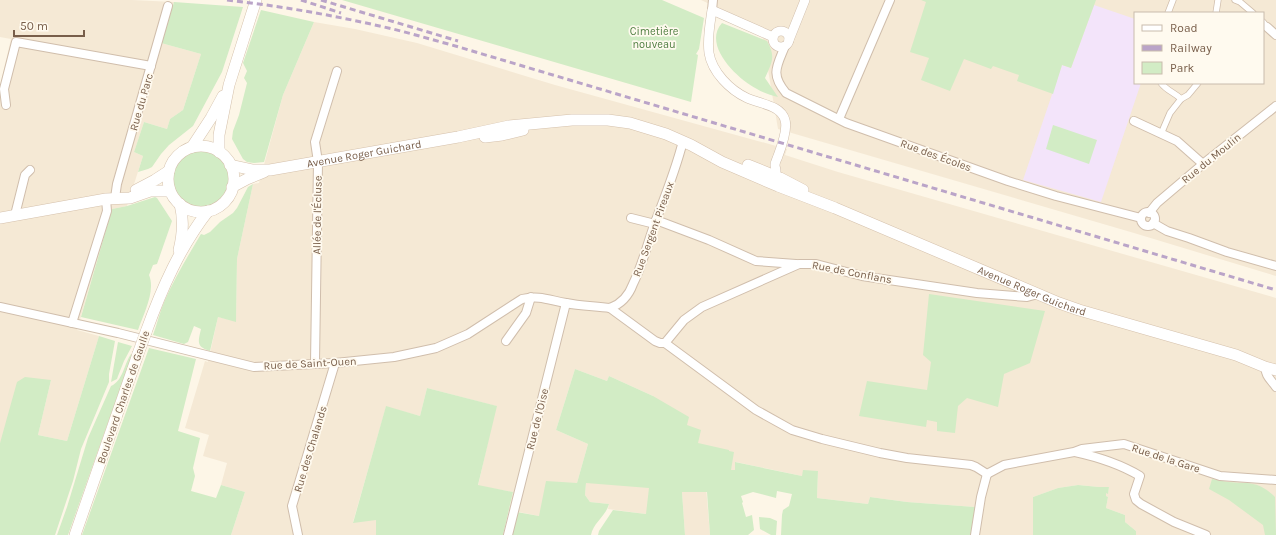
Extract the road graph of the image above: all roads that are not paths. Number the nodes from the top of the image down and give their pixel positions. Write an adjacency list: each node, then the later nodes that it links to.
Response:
1 (256, 0): 23 (main road)
2 (714, 0): 9 (street)
3 (805, 0): 13 (street)
4 (890, 0): 27 (street)
5 (1173, 0): 10 (street)
6 (1218, 0): 11 (street)
7 (1235, 0): 12 (street)
8 (168, 6): 19 (street, Rue du Parc)
9 (712, 10): 17 (street); 39 (street)
10 (1168, 12)
11 (1216, 12)
12 (1252, 12)
13 (797, 17): 15 (street); 18 (street)
14 (1265, 24): 16 (street)
15 (781, 31): 17 (street); 18 (street)
16 (1276, 35)
17 (773, 37): 18 (street)
18 (787, 43): 27 (street, Rue des Écoles)
19 (151, 66): 25 (street); 42 (street, Rue du Parc)
20 (337, 71): 33 (street, Allée de l'Écluse)
21 (1162, 84): 24 (street)
22 (1197, 84): 24 (street)
23 (229, 86): 31 (main road); 32 (main road)
24 (1181, 98): 29 (street)
25 (6, 105)
26 (1276, 106): 34 (street, Rue du Moulin)
27 (839, 119): 49 (street, Rue des Écoles)
28 (1134, 121): 29 (street)
29 (1161, 134): 34 (street)
30 (683, 142): 33 (main road, Avenue Roger Guichard); 39 (main road, Avenue Roger Guichard); 39 (main road, Avenue Roger Guichard); 50 (street, Rue Sergent Pireaux)
31 (192, 147): 32 (main road); 38 (main road)
32 (220, 152): 35 (main road)
33 (318, 162): 37 (main road, Avenue Roger Guichard); 63 (street, Allée de l'Écluse)
34 (1203, 164): 45 (street, Rue du Moulin)
35 (230, 165): 37 (main road, Avenue Roger Guichard); 40 (main road)
36 (30, 170): 46 (street)
37 (270, 170): 40 (main road, Avenue Roger Guichard)
38 (169, 171): 41 (main road); 42 (main road)
39 (771, 175): 55 (main road, Avenue Roger Guichard)
40 (232, 186): 44 (main road)
41 (170, 191): 42 (main road); 43 (main road)
42 (110, 198): 46 (main road); 60 (street, Rue du Parc)
43 (180, 204): 44 (main road); 52 (main road, Boulevard Charles de Gaulle)
44 (208, 211): 52 (main road, Boulevard Charles de Gaulle)
45 (1149, 213): 49 (street); 51 (street)
46 (15, 216): 47 (main road)
47 (0, 218)
48 (631, 218): 50 (street)
49 (1141, 218): 51 (street)
50 (655, 222): 53 (street); 59 (street, Rue Sergent Pireaux)
51 (1153, 223): 54 (street)
52 (176, 260): 70 (main road, Boulevard Charles de Gaulle, bridge)
53 (798, 264): 55 (street, Rue de Conflans); 62 (street, Rue de Conflans)
54 (1276, 266)
55 (1038, 294): 65 (main road, Avenue Roger Guichard)
56 (531, 297): 57 (street); 61 (street); 64 (street, Rue de Saint-Ouen)
57 (566, 303): 59 (street); 72 (street, Rue de l'Oise)
58 (0, 307): 60 (street, Rue de Saint-Ouen)
59 (610, 308): 62 (street)
60 (72, 323): 63 (street, Rue de Saint-Ouen)
61 (506, 341)
62 (665, 343): 68 (street)
63 (315, 363): 64 (street, Rue de Saint-Ouen)
64 (335, 363): 71 (street, Rue des Chalands)
65 (1274, 366): 66 (street)
66 (1276, 387)
67 (1074, 452): 68 (street, Rue de la Gare); 69 (street, Rue de la Gare); 74 (street)
68 (987, 474): 73 (street)
69 (1276, 480)
70 (75, 535)
71 (298, 535)
72 (508, 535)
73 (975, 535)
74 (1206, 535)

